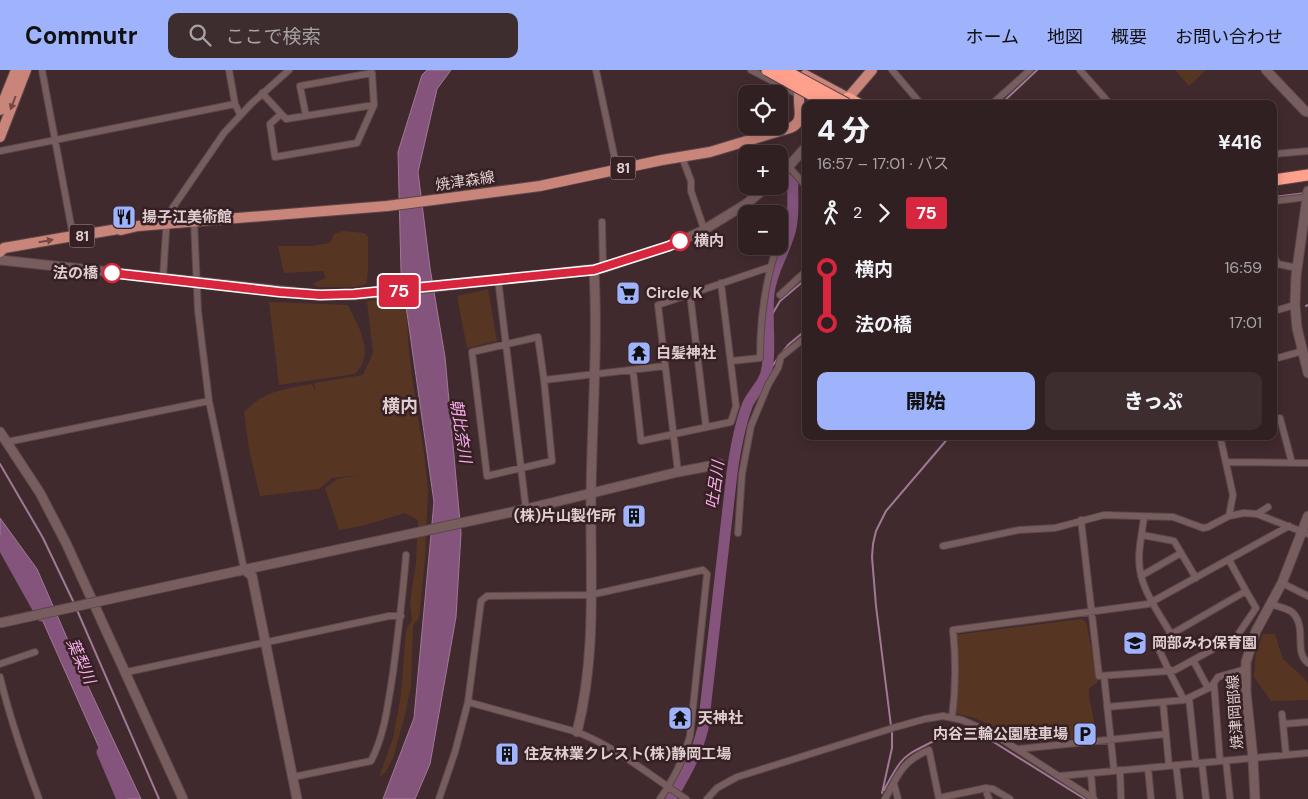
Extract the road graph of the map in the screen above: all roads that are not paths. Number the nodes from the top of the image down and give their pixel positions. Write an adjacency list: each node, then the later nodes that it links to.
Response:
1 (16, 70): 28 (main road)
2 (26, 70): 33 (main road, one-way to 33)
3 (42, 70): 34 (street)
4 (229, 70): 26 (street)
5 (289, 70): 17 (street)
6 (596, 70): 42 (street)
7 (752, 70): 18 (street)
8 (767, 70): 19 (highway, bridge)
9 (784, 70): 20 (highway, bridge)
10 (796, 70): 16 (street)
11 (872, 70): 22 (main road)
12 (892, 70): 23 (street)
13 (1030, 70): 24 (street)
14 (1080, 70): 25 (street)
15 (1266, 70): 29 (street)
16 (805, 75): 18 (main road, 焼津森線 / 81); 21 (main road)
17 (262, 93): 30 (street); 31 (street)
18 (799, 95): 39 (main road, 焼津森線 / 81)
19 (821, 100)
20 (845, 100)
21 (846, 100)
22 (850, 100)
23 (918, 100)
24 (996, 100)
25 (1106, 100)
26 (235, 104): 30 (street); 34 (street)
27 (374, 105): 31 (street); 32 (street); 32 (street)
28 (0, 110)
29 (1308, 112)
30 (240, 114): 53 (street)
31 (281, 114): 32 (street)
32 (306, 116)
33 (0, 137)
34 (54, 140): 35 (street); 56 (street)
35 (0, 151)
36 (1308, 151): 38 (street)
37 (802, 152): 40 (street)
38 (1277, 154)
39 (682, 157): 42 (main road, 焼津森線 / 81); 55 (street)
40 (788, 168)
41 (1308, 168): 43 (highway)
42 (617, 169): 52 (main road, 焼津森線 / 81)
43 (1277, 173)
44 (788, 175): 47 (street)
45 (1308, 175): 46 (highway)
46 (1277, 180)
47 (802, 183)
48 (757, 195): 51 (street)
49 (1308, 195): 50 (street); 62 (street)
50 (1277, 200)
51 (746, 204): 55 (street)
52 (194, 221): 53 (main road, 焼津森線 / 81); 67 (street)
53 (165, 222): 56 (main road, 焼津森線 / 81); 65 (street)
54 (602, 222): 63 (street)
55 (704, 229): 63 (street)
56 (73, 236): 57 (main road, 焼津森線 / 81, one-way to 56)
57 (0, 252)
58 (774, 255): 61 (street)
59 (0, 260): 65 (street)
60 (1277, 262): 62 (street)
61 (770, 267): 68 (street); 77 (street)
62 (1302, 267): 71 (street)
63 (598, 269): 66 (street); 82 (street)
64 (802, 275): 70 (street)
65 (163, 278): 67 (street)
66 (498, 280): 67 (street); 74 (street)
67 (197, 282): 84 (street)
68 (721, 283): 69 (street); 77 (street)
69 (690, 294): 79 (street); 86 (street)
70 (780, 295)
71 (1295, 305): 72 (street); 75 (street)
72 (1277, 309)
73 (802, 340): 106 (street)
74 (505, 344): 83 (street); 95 (street); 95 (street)
75 (1303, 351): 76 (street); 78 (street)
76 (1277, 358)
77 (731, 361): 86 (street)
78 (1307, 362): 81 (street)
79 (665, 366): 80 (street); 88 (street)
80 (633, 370): 82 (street); 88 (street)
81 (1308, 373)
82 (595, 375): 83 (street); 97 (street)
83 (544, 380): 95 (street)
84 (209, 401): 90 (street); 113 (street)
85 (1277, 418): 93 (street)
86 (706, 427): 88 (street)
87 (0, 432): 90 (street)
88 (673, 434): 96 (street)
89 (1221, 440): 91 (street)
90 (7, 442): 133 (street)
91 (1226, 462): 93 (street); 101 (street)
92 (1308, 462): 93 (street)
93 (1292, 463)
94 (720, 464): 96 (street)
95 (522, 468): 99 (street)
96 (678, 472): 97 (street)
97 (591, 493): 99 (street); 118 (street)
98 (1268, 507): 100 (street)
99 (526, 510): 113 (street)
100 (1256, 514): 101 (street); 105 (street)
101 (1229, 516): 103 (street)
102 (1308, 516): 107 (street, 焼津岡部線)
103 (1144, 517): 104 (street); 108 (street)
104 (1081, 520): 109 (street); 122 (street)
105 (1289, 526): 107 (street); 112 (street)
106 (738, 533)
107 (1305, 533): 116 (street, 焼津岡部線)
108 (1142, 535): 110 (street); 114 (street)
109 (944, 546)
110 (1181, 553): 114 (street); 115 (street)
111 (406, 555): 123 (street)
112 (1228, 560): 115 (street); 117 (street)
113 (241, 570): 124 (street, bridge); 126 (street)
114 (1141, 576): 120 (street)
115 (1196, 578): 120 (street)
116 (1282, 583): 119 (street); 121 (street, 焼津岡部線)
117 (1246, 592): 125 (street); 128 (street)
118 (592, 594): 139 (street); 146 (street); 162 (street)
119 (1308, 596)
120 (1153, 603): 122 (street); 125 (street)
121 (1270, 604): 129 (street); 131 (street, 焼津岡部線)
122 (1092, 612): 134 (street); 143 (street)
123 (401, 616): 126 (street); 160 (street)
124 (0, 623)
125 (1171, 634): 132 (street)
126 (265, 643): 133 (street); 160 (street)
127 (35, 652): 130 (street)
128 (1193, 660): 132 (street); 137 (street)
129 (1308, 663)
130 (0, 664)
131 (1246, 669): 136 (street); 152 (street, 焼津岡部線)
132 (1169, 671): 134 (street); 138 (street)
133 (126, 672): 165 (street)
134 (1104, 676): 141 (street)
135 (0, 677): 164 (street)
136 (1214, 684): 137 (street); 153 (street)
137 (1208, 688): 138 (street)
138 (1187, 699): 140 (street); 154 (street)
139 (468, 702): 146 (street); 167 (street)
140 (1164, 702): 141 (street); 147 (street)
141 (1107, 708): 148 (street)
142 (1282, 714): 145 (street)
143 (952, 718): 149 (street); 170 (street)
144 (1308, 722): 145 (street)
145 (1283, 724): 151 (street)
146 (577, 732): 162 (street)
147 (1166, 734): 148 (street); 155 (street)
148 (1110, 739): 149 (street); 157 (street)
149 (1018, 749): 159 (street)
150 (1308, 753): 151 (street)
151 (1286, 755): 152 (street)
152 (1253, 758): 153 (street); 180 (street, 焼津岡部線)
153 (1223, 761): 154 (street); 179 (street)
154 (1199, 764): 155 (street); 178 (street)
155 (1173, 766): 156 (street); 177 (street)
156 (1148, 768): 157 (street); 176 (street)
157 (1117, 770): 158 (street); 175 (street)
158 (1091, 774): 159 (street); 174 (street)
159 (1060, 776): 174 (street)
160 (293, 777): 166 (street)
161 (894, 784): 163 (street); 171 (street); 172 (street)
162 (668, 787): 168 (street); 169 (street)
163 (939, 798): 173 (street)
164 (39, 799)
165 (183, 799)
166 (297, 799)
167 (439, 799)
168 (660, 799)
169 (686, 799)
170 (707, 799)
171 (885, 799)
172 (898, 799)
173 (1010, 799)
174 (1094, 799)
175 (1121, 799)
176 (1151, 799)
177 (1180, 799)
178 (1206, 799)
179 (1230, 799)
180 (1255, 799)

